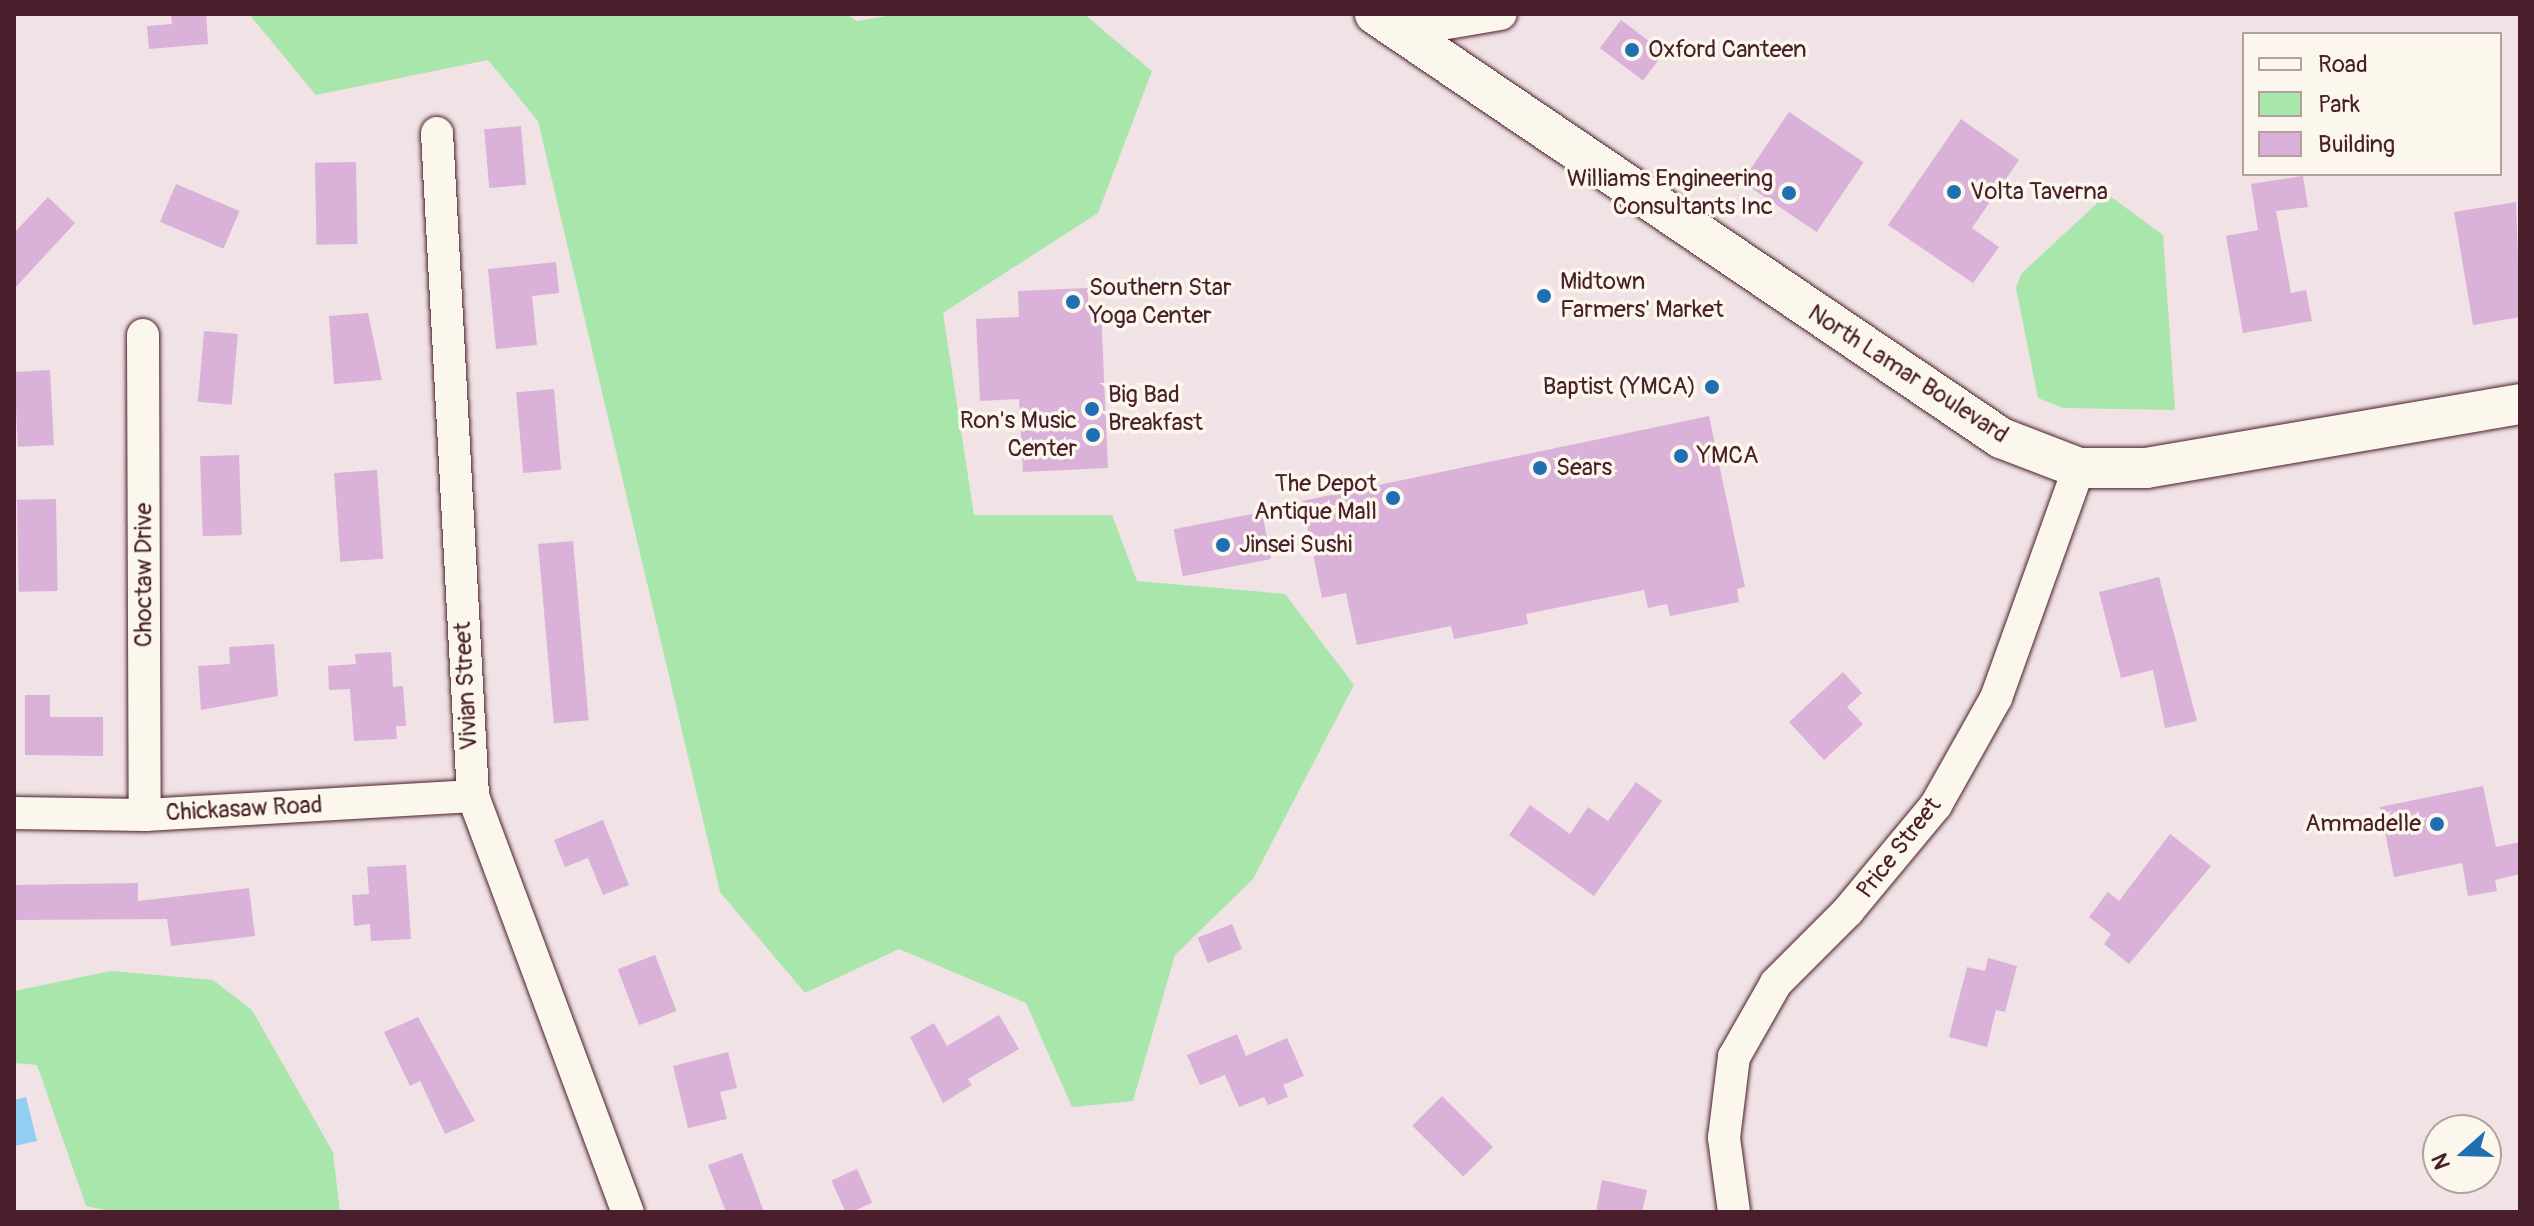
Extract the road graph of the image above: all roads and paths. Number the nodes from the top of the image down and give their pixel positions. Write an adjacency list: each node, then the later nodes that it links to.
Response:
1 (1501, 14): 2 (street)
2 (1388, 23): 6 (street, North Lamar Boulevard)
3 (437, 133): 7 (street, Vivian Street)
4 (143, 335): 9 (street, Choctaw Drive)
5 (2520, 404): 6 (street, North Lamar Boulevard)
6 (2079, 468): 11 (street, Price Street)
7 (473, 796): 9 (street, Chickasaw Road); 10 (street, Vivian Street)
8 (14, 813): 9 (street, Chickasaw Road)
9 (145, 815)
10 (628, 1212)
11 (1734, 1212)

